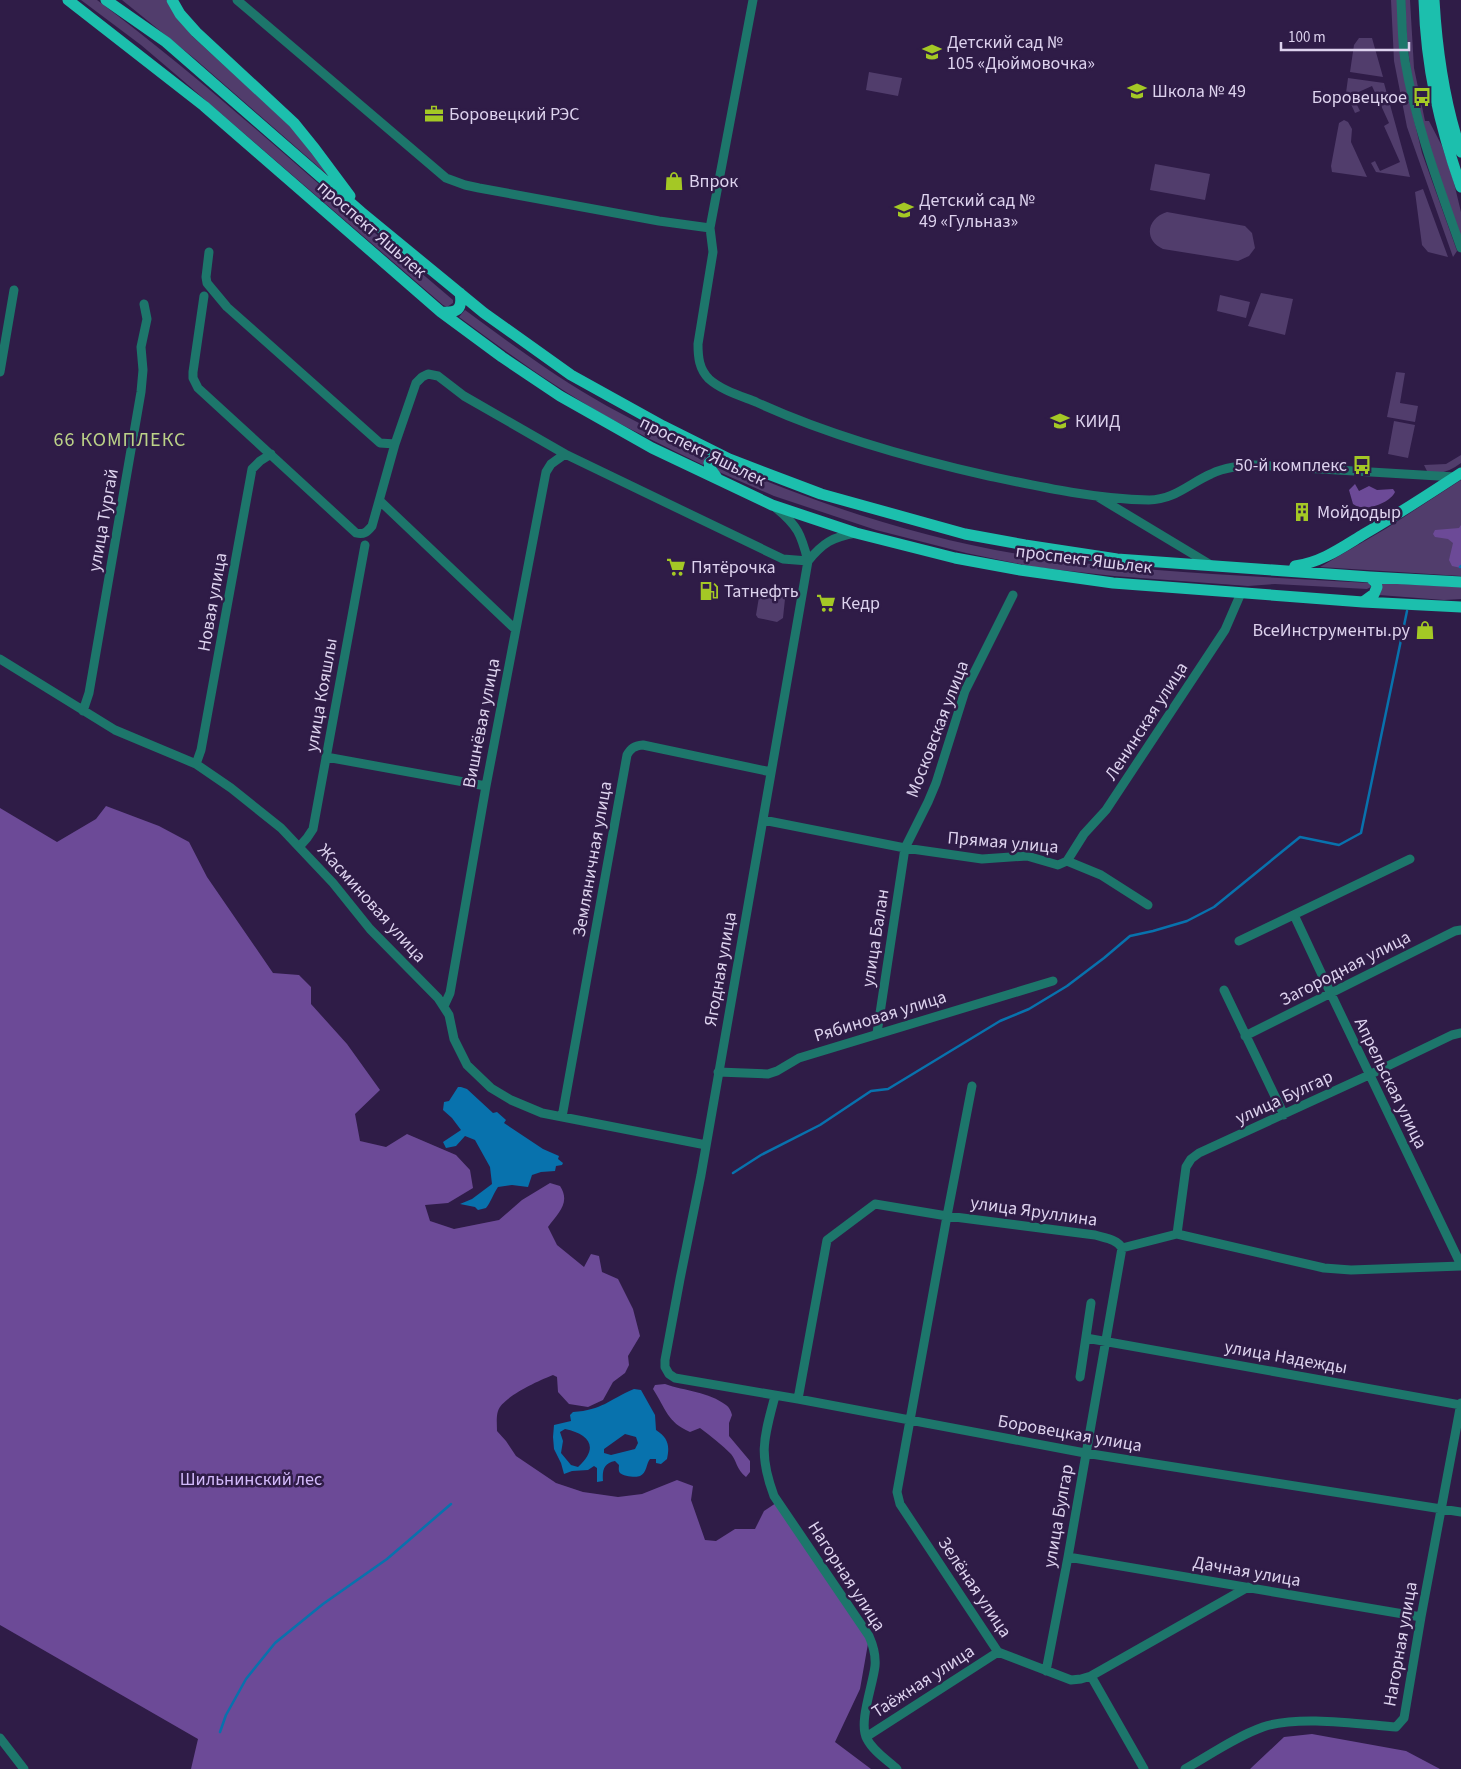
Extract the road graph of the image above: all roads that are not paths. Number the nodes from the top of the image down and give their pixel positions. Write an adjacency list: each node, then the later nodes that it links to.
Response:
1 (68, 0): 19 (main road, проспект Яшьлек)
2 (106, 0): 11 (main road, проспект Яшьлек)
3 (172, 0): 11 (main road)
4 (237, 0): 12 (street)
5 (753, 0): 12 (street)
6 (1401, 0): 13 (street)
7 (1424, 0): 10 (main road)
8 (1434, 0): 9 (main road)
9 (1461, 152)
10 (1461, 187)
11 (361, 212): 16 (main road, проспект Яшьлек)
12 (710, 228): 27 (street)
13 (1461, 248)
14 (208, 252): 21 (street)
15 (14, 290): 20 (street)
16 (460, 293): 19 (main road); 24 (main road, проспект Яшьлек)
17 (204, 296): 22 (street)
18 (144, 304): 43 (street, улица Тургай)
19 (441, 312): 26 (main road, проспект Яшьлек)
20 (0, 372)
21 (395, 444): 23 (street); 28 (street)
22 (271, 454): 28 (street); 45 (street, Новая улица)
23 (564, 454): 32 (street); 41 (street, Вишнёвая улица)
24 (729, 459): 26 (main road); 33 (main road, проспект Яшьлек)
25 (1458, 475): 27 (street); 34 (main road)
26 (717, 478): 29 (main road, проспект Яшьлек)
27 (1095, 495): 33 (street)
28 (380, 501): 41 (street)
29 (772, 505): 30 (main road, проспект Яшьлек); 32 (street)
30 (856, 533): 32 (street); 37 (main road, проспект Яшьлек)
31 (365, 545): 44 (street, улица Кояшлы)
32 (808, 561): 46 (street, Ягодная улица)
33 (1214, 566): 34 (main road, проспект Яшьлек)
34 (1273, 569): 35 (main road, проспект Яшьлек)
35 (1370, 577): 36 (main road, проспект Яшьлек); 39 (main road)
36 (1461, 582)
37 (1241, 592): 39 (main road, проспект Яшьлек); 52 (street, Ленинская улица)
38 (1013, 595): 50 (street, Московская улица)
39 (1363, 602): 40 (main road, проспект Яшьлек)
40 (1461, 607)
41 (516, 629): 47 (street, Вишнёвая улица)
42 (0, 659): 43 (street, Жасминовая улица)
43 (83, 711): 45 (street, Жасминовая улица)
44 (326, 757): 47 (street); 49 (street, улица Кояшлы)
45 (196, 764): 49 (street, Жасминовая улица)
46 (771, 772): 48 (street, Ягодная улица); 68 (street, Земляничная улица)
47 (486, 786): 60 (street, Вишнёвая улица)
48 (763, 820): 50 (street, Прямая улица); 64 (street, Ягодная улица)
49 (299, 847): 60 (street, Жасминовая улица)
50 (905, 848): 52 (street, Прямая улица); 62 (street, улица Балан)
51 (1410, 860): 54 (street)
52 (1067, 861): 53 (street)
53 (1148, 905)
54 (1294, 915): 56 (street); 59 (street, Апрельская улица)
55 (1461, 930): 59 (street, Загородная улица)
56 (1239, 941)
57 (1053, 980): 62 (street, Рябиновая улица)
58 (1224, 990): 63 (street)
59 (1331, 994): 63 (street, Загородная улица); 65 (street, Апрельская улица)
60 (444, 1006): 68 (street, Жасминовая улица)
61 (1461, 1033): 65 (street, улица Булгар)
62 (877, 1034): 64 (street, Рябиновая улица)
63 (1245, 1036): 67 (street)
64 (718, 1072): 69 (street, Ягодная улица)
65 (1370, 1075): 67 (street, улица Булгар); 73 (street, Апрельская улица)
66 (972, 1086): 70 (street, Зелёная улица)
67 (1284, 1115): 71 (street, улица Булгар)
68 (562, 1118): 69 (street, Жасминовая улица)
69 (706, 1145): 78 (street, Ягодная улица)
70 (947, 1216): 72 (street, улица Яруллина); 80 (street, улица Яруллина); 82 (street, Зелёная улица)
71 (1177, 1234): 72 (street); 73 (street)
72 (1122, 1248): 76 (street, улица Булгар)
73 (1461, 1266)
74 (1091, 1303): 75 (street)
75 (1086, 1338): 76 (street, улица Надежды); 77 (street)
76 (1105, 1341): 81 (street, улица Надежды); 83 (street, улица Булгар)
77 (1080, 1377)
78 (675, 1378): 79 (street, Боровецкая улица)
79 (775, 1396): 80 (street, Боровецкая улица); 92 (street, Нагорная улица)
80 (798, 1399): 82 (street, Боровецкая улица)
81 (1461, 1404): 84 (street, Нагорная улица)
82 (910, 1421): 83 (street, Боровецкая улица); 89 (street, Зелёная улица)
83 (1085, 1453): 84 (street, Боровецкая улица); 86 (street, улица Булгар)
84 (1442, 1509): 85 (street, Боровецкая улица); 88 (street, Нагорная улица)
85 (1461, 1512)
86 (1068, 1557): 87 (street, Дачная улица); 90 (street, улица Булгар)
87 (1248, 1587): 88 (street, Дачная улица); 91 (street, Зелёная улица)
88 (1420, 1617): 97 (street, Нагорная улица)
89 (998, 1652): 90 (street, Зелёная улица); 92 (street, Таёжная улица)
90 (1046, 1670): 91 (street, Зелёная улица)
91 (1091, 1676): 96 (street)
92 (866, 1737): 95 (street)
93 (0, 1738): 94 (street)
94 (24, 1769)
95 (897, 1769)
96 (1144, 1769)
97 (1185, 1769)

